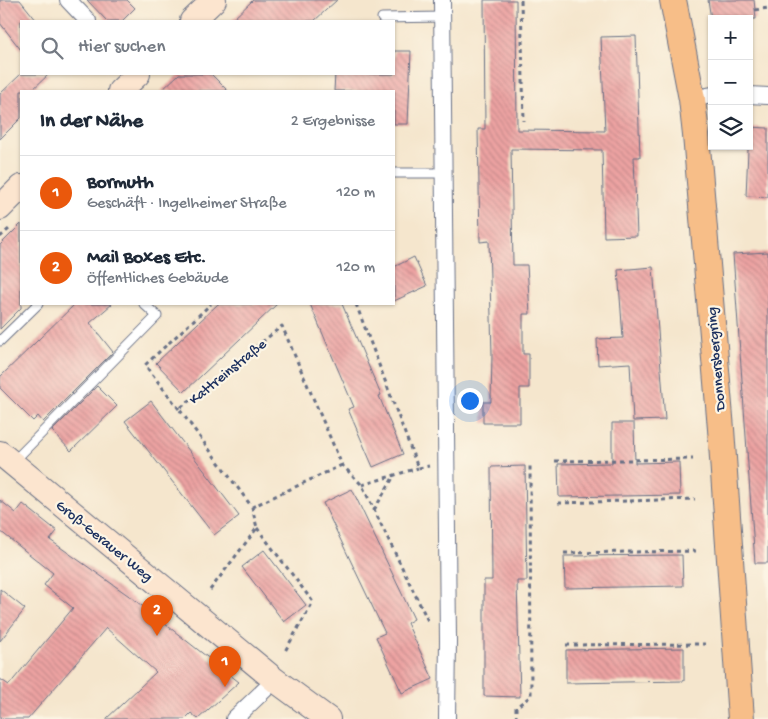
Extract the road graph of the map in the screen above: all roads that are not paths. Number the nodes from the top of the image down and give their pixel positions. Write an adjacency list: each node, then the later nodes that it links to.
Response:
1 (68, 0): 7 (street)
2 (214, 0): 8 (main road)
3 (442, 0): 6 (street)
4 (673, 0): 13 (main road, Donnersbergring)
5 (382, 18): 6 (lane)
6 (442, 18): 15 (street)
7 (87, 20)
8 (193, 20)
9 (137, 75): 10 (main road)
10 (121, 90)
11 (753, 95): 12 (street)
12 (768, 96)
13 (702, 97): 26 (main road, Donnersbergring)
14 (395, 173): 15 (lane)
15 (444, 173): 25 (street)
16 (20, 188): 17 (main road)
17 (0, 208)
18 (37, 305): 20 (lane)
19 (145, 305): 21 (lane)
20 (0, 341)
21 (6, 458): 22 (main road, Groß-Gerauer Weg)
22 (275, 680): 23 (street); 24 (main road, Groß-Gerauer Weg)
23 (234, 719)
24 (328, 719)
25 (447, 719)
26 (740, 719)

